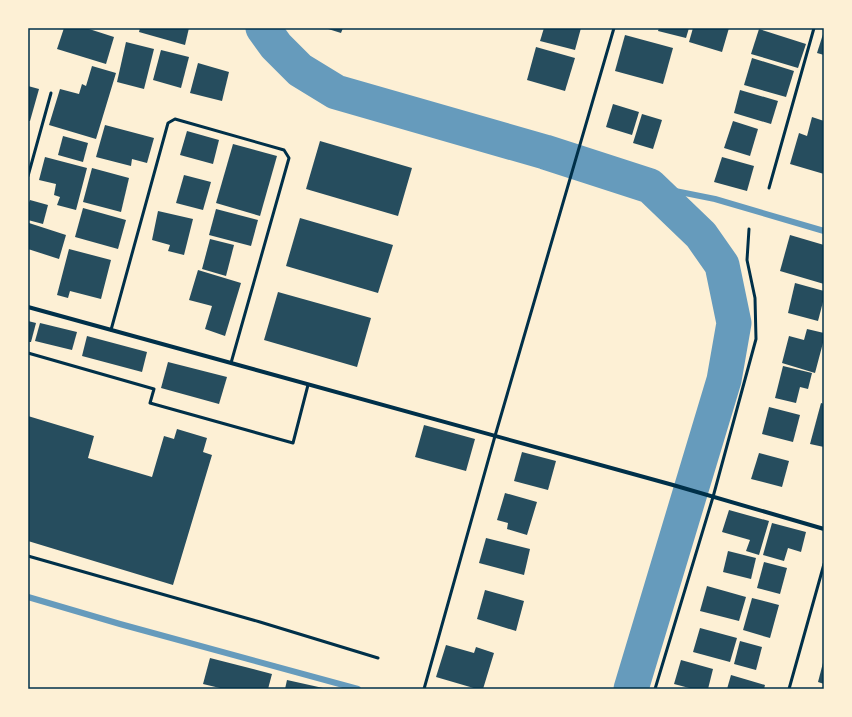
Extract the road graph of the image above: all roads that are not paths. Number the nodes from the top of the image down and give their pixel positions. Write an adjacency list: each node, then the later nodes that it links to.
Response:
1 (614, 28): 12 (lane)
2 (814, 28): 5 (lane)
3 (51, 93): 4 (lane)
4 (28, 176)
5 (769, 188)
6 (748, 229): 13 (lane)
7 (28, 307): 8 (street)
8 (111, 330): 10 (street); 10 (lane)
9 (28, 353): 11 (lane)
10 (231, 363): 11 (street)
11 (308, 385): 12 (street)
12 (495, 436): 13 (street); 18 (lane)
13 (713, 497): 14 (street); 19 (lane)
14 (824, 529)
15 (28, 556): 17 (lane)
16 (824, 564): 20 (lane)
17 (378, 658)
18 (424, 688)
19 (655, 689)
20 (789, 689)

